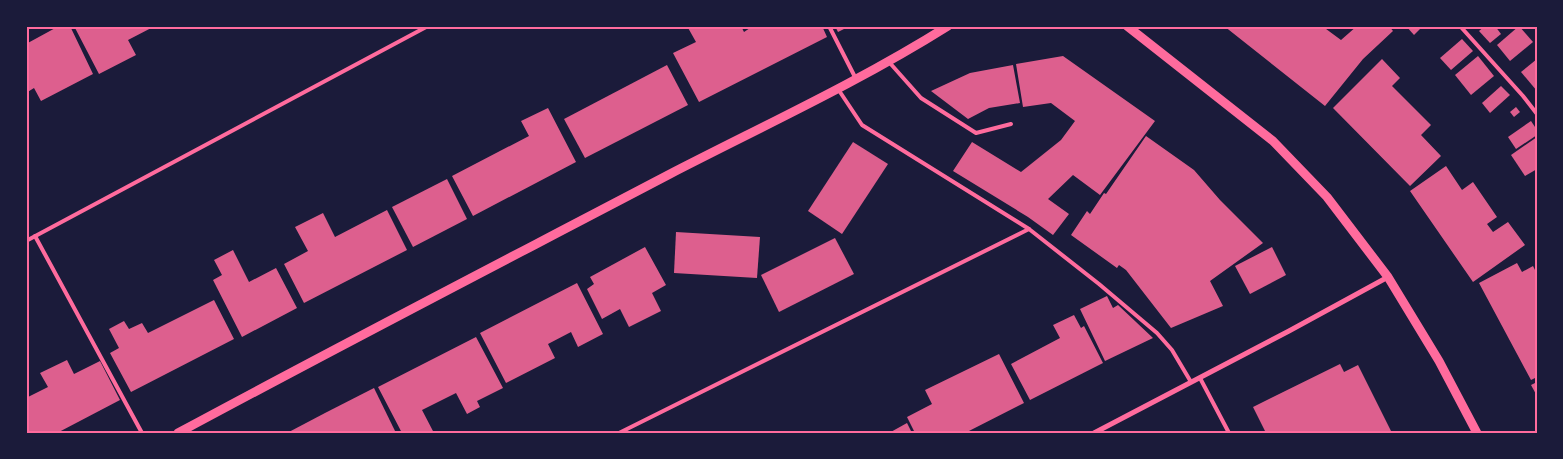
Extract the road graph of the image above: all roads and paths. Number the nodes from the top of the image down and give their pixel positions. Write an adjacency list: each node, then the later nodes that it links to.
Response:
1 (428, 26): 12 (lane)
2 (829, 26): 7 (lane)
3 (948, 26): 6 (street)
4 (1127, 26): 14 (street)
5 (1460, 26): 9 (lane)
6 (889, 62): 7 (street); 10 (lane)
7 (856, 79): 8 (street)
8 (838, 90): 11 (lane); 18 (street)
9 (1537, 114)
10 (1011, 124)
11 (1029, 229): 16 (lane); 19 (lane)
12 (35, 236): 13 (lane); 17 (lane)
13 (26, 241)
14 (1388, 277): 15 (street); 22 (street)
15 (1200, 378): 16 (street); 21 (lane)
16 (1191, 382): 20 (street)
17 (142, 433)
18 (178, 433)
19 (619, 433)
20 (1094, 433)
21 (1229, 433)
22 (1477, 433)

